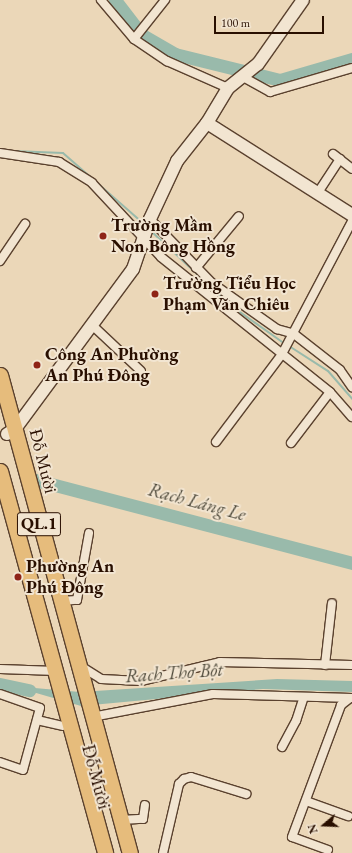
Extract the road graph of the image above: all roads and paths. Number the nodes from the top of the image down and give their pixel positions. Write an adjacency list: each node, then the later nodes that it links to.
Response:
1 (101, 0): 4 (street)
2 (165, 0): 4 (street)
3 (303, 0): 6 (street)
4 (136, 37): 7 (street)
5 (352, 68): 6 (street)
6 (248, 73): 7 (street)
7 (228, 88): 8 (street)
8 (207, 123): 13 (street); 18 (street)
9 (0, 153): 18 (street)
10 (333, 154): 11 (street)
11 (340, 159): 12 (street); 13 (street)
12 (352, 169)
13 (317, 194): 14 (street)
14 (352, 215)
15 (238, 216): 20 (street)
16 (352, 221): 22 (street)
17 (24, 224): 19 (street)
18 (147, 228): 20 (street); 21 (street); 23 (street)
19 (0, 261)
20 (196, 268): 22 (street)
21 (92, 325): 24 (street); 30 (street)
22 (293, 336): 23 (street); 26 (street)
23 (283, 353): 27 (street); 31 (street)
24 (141, 371)
25 (0, 375): 30 (highway, Đỗ Mười / QL.1)
26 (352, 387)
27 (330, 392): 29 (street); 32 (street)
28 (0, 408): 30 (highway, Đỗ Mười / QL.1)
29 (352, 418)
30 (11, 432): 36 (highway, Đỗ Mười / QL.1); 41 (highway, Đỗ Mười / QL.1)
31 (216, 442)
32 (291, 443)
33 (0, 471): 42 (highway, QL.1)
34 (0, 500): 42 (highway, QL.1)
35 (89, 533): 36 (street)
36 (61, 601): 41 (highway, Đỗ Mười / QL.1)
37 (332, 603): 38 (street)
38 (324, 665): 39 (street); 41 (street)
39 (352, 666)
40 (0, 669): 42 (street)
41 (77, 669): 46 (highway, QL.1)
42 (51, 673): 47 (highway, QL.1)
43 (0, 694): 48 (street)
44 (304, 697): 45 (street); 46 (street); 49 (street)
45 (351, 698): 52 (street)
46 (89, 715): 55 (highway, Đỗ Mười / QL.1); 59 (highway, Đỗ Mười / QL.1)
47 (63, 718): 48 (street); 57 (highway, Đỗ Mười / QL.1); 58 (highway, Đỗ Mười / QL.1)
48 (37, 720): 50 (street)
49 (282, 747)
50 (0, 762)
51 (246, 794): 61 (street)
52 (306, 801): 54 (street); 56 (street)
53 (145, 805): 55 (street)
54 (348, 816)
55 (121, 820): 60 (highway, Đỗ Mười / QL.1)
56 (328, 850)
57 (97, 853)
58 (105, 853)
59 (122, 853)
60 (130, 853)
61 (163, 853)

